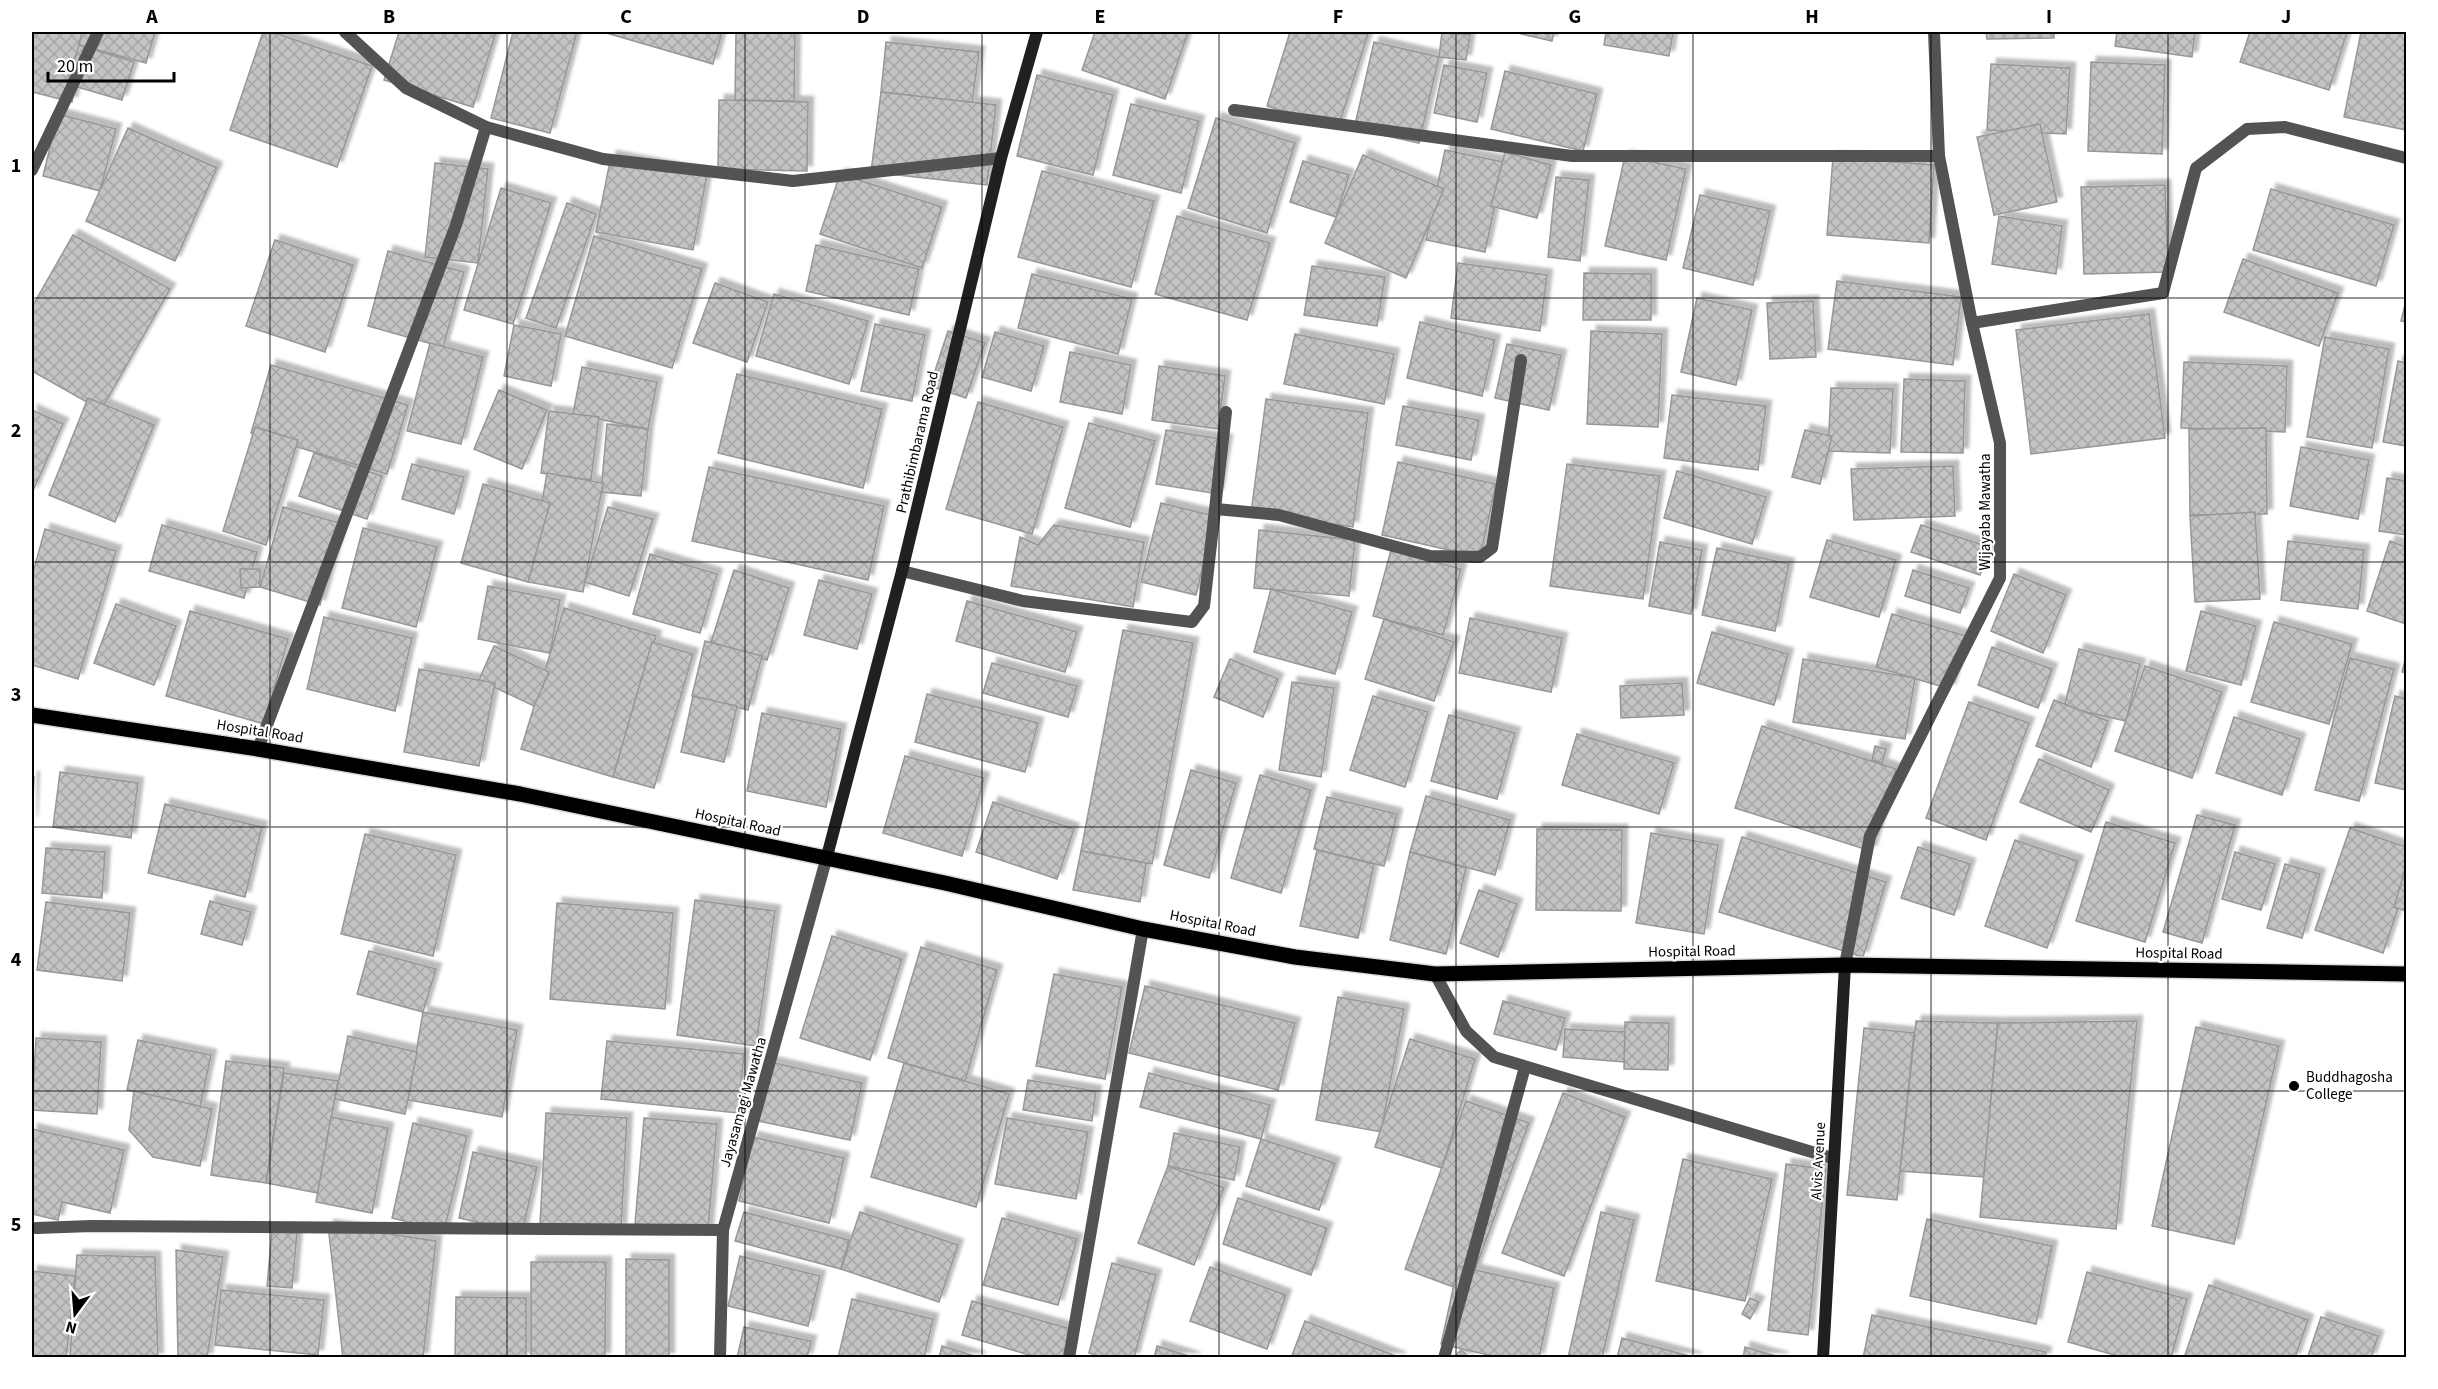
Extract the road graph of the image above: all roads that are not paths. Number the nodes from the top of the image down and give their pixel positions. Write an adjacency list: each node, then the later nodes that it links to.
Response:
1 (98, 32): 10 (street)
2 (345, 32): 6 (street)
3 (1037, 32): 8 (street, Prathibimbarama Road)
4 (1934, 32): 7 (street, Wijayaba Mawatha)
5 (1234, 110): 7 (street)
6 (486, 127): 8 (street); 17 (street)
7 (1939, 156): 11 (street, Wijayaba Mawatha)
8 (1001, 158): 15 (street, Prathibimbarama Road)
9 (2406, 158): 11 (street)
10 (32, 170)
11 (1972, 323): 20 (street, Wijayaba Mawatha)
12 (1521, 360): 14 (street)
13 (1226, 412): 14 (street)
14 (1216, 509): 15 (street)
15 (902, 571): 18 (street, Prathibimbarama Road)
16 (32, 715): 17 (main road, Hospital Road)
17 (258, 749): 18 (main road, Hospital Road)
18 (826, 860): 19 (main road, Hospital Road); 26 (street, Jayasamagi Mawatha)
19 (1143, 929): 21 (main road, Hospital Road); 28 (street)
20 (1845, 965): 21 (main road, Hospital Road); 22 (main road, Hospital Road); 24 (street, Alvis Avenue)
21 (1435, 974): 23 (street)
22 (2406, 974)
23 (1525, 1067): 24 (street); 29 (street)
24 (1832, 1158): 30 (street, Alvis Avenue)
25 (36, 1228): 26 (street)
26 (723, 1230): 27 (street, Jayasamagi Mawatha)
27 (720, 1358)
28 (1069, 1358)
29 (1444, 1358)
30 (1823, 1358)

